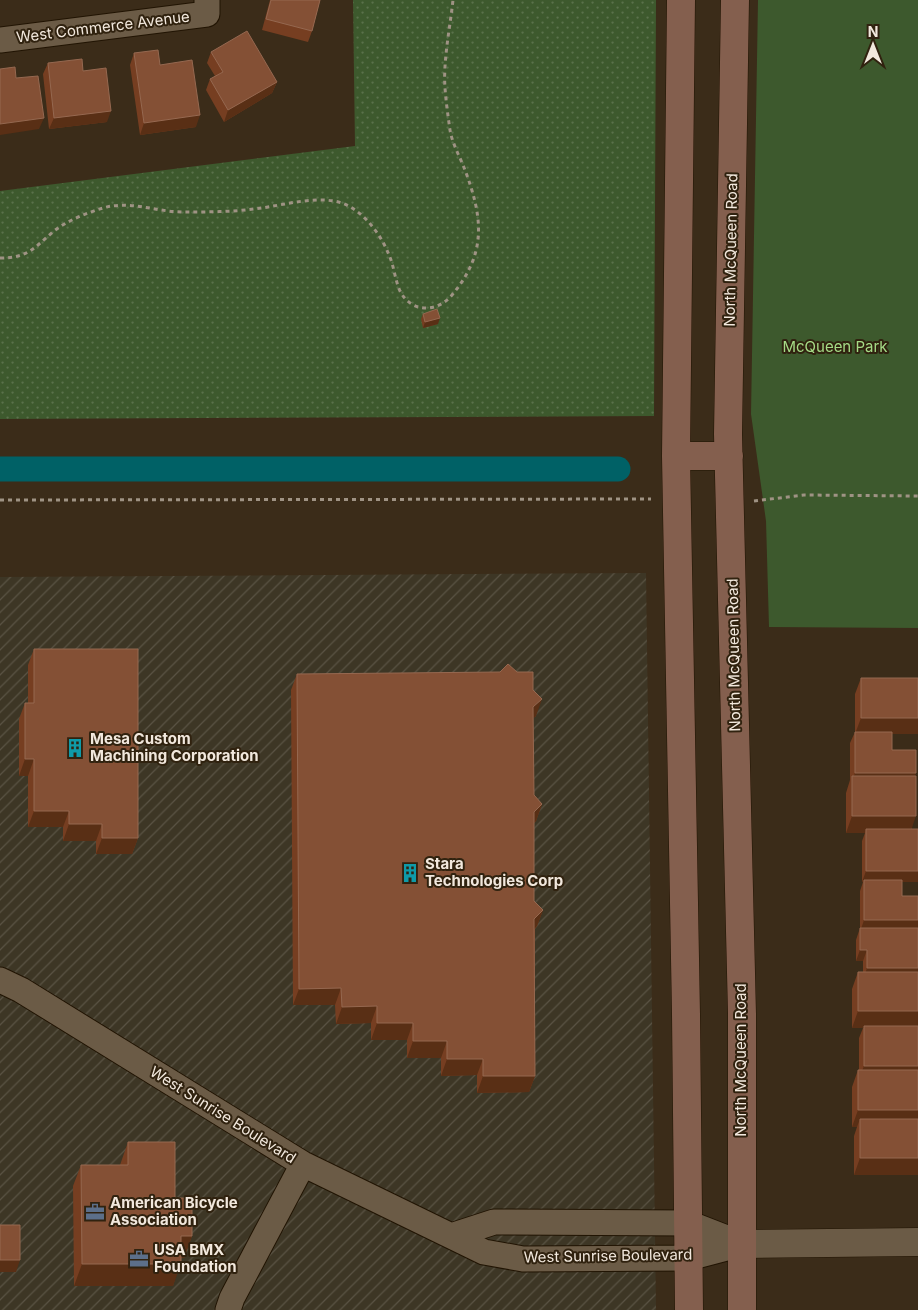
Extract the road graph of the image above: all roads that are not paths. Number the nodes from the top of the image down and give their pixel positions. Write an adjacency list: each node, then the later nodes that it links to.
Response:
1 (681, 0): 5 (main road)
2 (736, 0): 6 (main road, North McQueen Road)
3 (207, 7): 4 (street, West Commerce Avenue)
4 (0, 40)
5 (676, 456): 6 (main road); 9 (main road)
6 (729, 456): 12 (main road, North McQueen Road)
7 (0, 980): 8 (street, West Sunrise Boulevard)
8 (303, 1164): 10 (street, West Sunrise Boulevard); 14 (street)
9 (688, 1223): 10 (street, West Sunrise Boulevard); 12 (street, West Sunrise Boulevard); 13 (main road)
10 (454, 1235): 13 (street, West Sunrise Boulevard)
11 (918, 1242): 12 (street)
12 (742, 1244): 13 (street, West Sunrise Boulevard); 16 (main road, North McQueen Road)
13 (689, 1258): 15 (main road)
14 (228, 1310)
15 (689, 1310)
16 (742, 1310)

